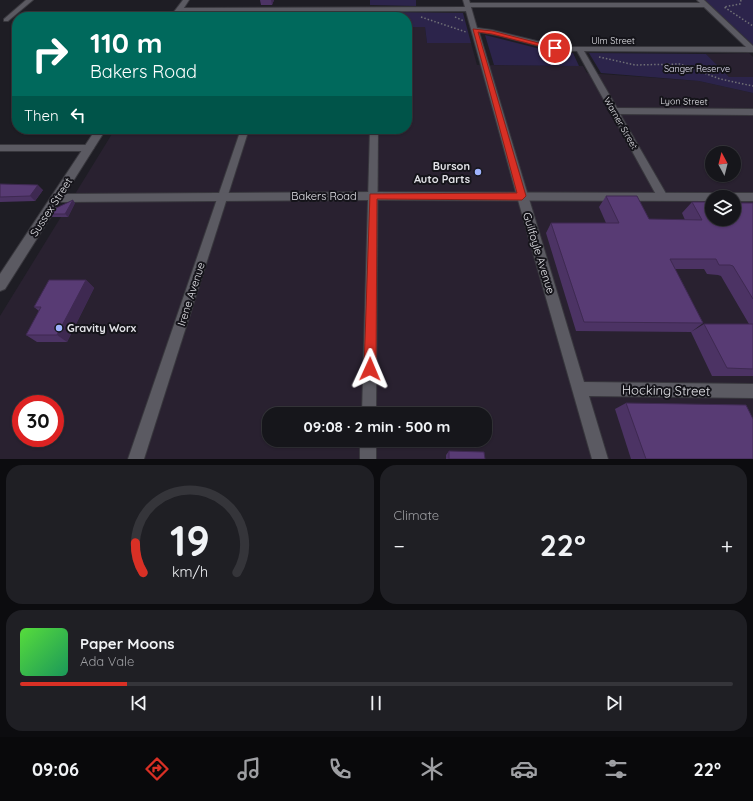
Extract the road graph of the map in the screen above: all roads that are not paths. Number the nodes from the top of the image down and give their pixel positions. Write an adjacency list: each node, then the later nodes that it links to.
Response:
1 (30, 0): 10 (street)
2 (186, 0): 9 (street)
3 (288, 0): 7 (street)
4 (700, 0): 6 (street)
5 (468, 4): 6 (street); 8 (street); 16 (street, Guilfoyle Avenue)
6 (705, 5): 18 (street)
7 (284, 9): 8 (street); 9 (street); 11 (street)
8 (377, 9): 12 (street)
9 (179, 10)
10 (14, 12)
11 (283, 12)
12 (377, 12)
13 (12, 14): 15 (street)
14 (12, 20): 15 (street)
15 (2, 21)
16 (475, 30): 17 (street, Ulm Street); 27 (street, Guilfoyle Avenue)
17 (579, 49): 18 (street, Ulm Street); 19 (street, Warner Street)
18 (753, 50)
19 (614, 111): 20 (street, Lyon Street); 29 (street, Warner Street)
20 (753, 112)
21 (98, 134): 25 (street, Sussex Street)
22 (243, 134): 28 (street, Irene Avenue)
23 (374, 134): 26 (street)
24 (0, 148): 25 (street)
25 (89, 148): 32 (street, Sussex Street)
26 (373, 196): 27 (street, Bakers Road); 28 (street, Bakers Road); 37 (street)
27 (522, 196): 29 (street, Bakers Road); 35 (street, Guilfoyle Avenue)
28 (222, 197): 32 (street, Bakers Road); 39 (street, Irene Avenue)
29 (663, 197): 30 (street, Bakers Road)
30 (705, 197)
31 (741, 197): 33 (street)
32 (56, 198): 34 (street, Sussex Street)
33 (753, 198)
34 (0, 285)
35 (580, 388): 36 (street, Hocking Street); 41 (street, Guilfoyle Avenue)
36 (753, 391)
37 (369, 407)
38 (368, 447): 40 (street)
39 (136, 459)
40 (368, 459)
41 (600, 459)

